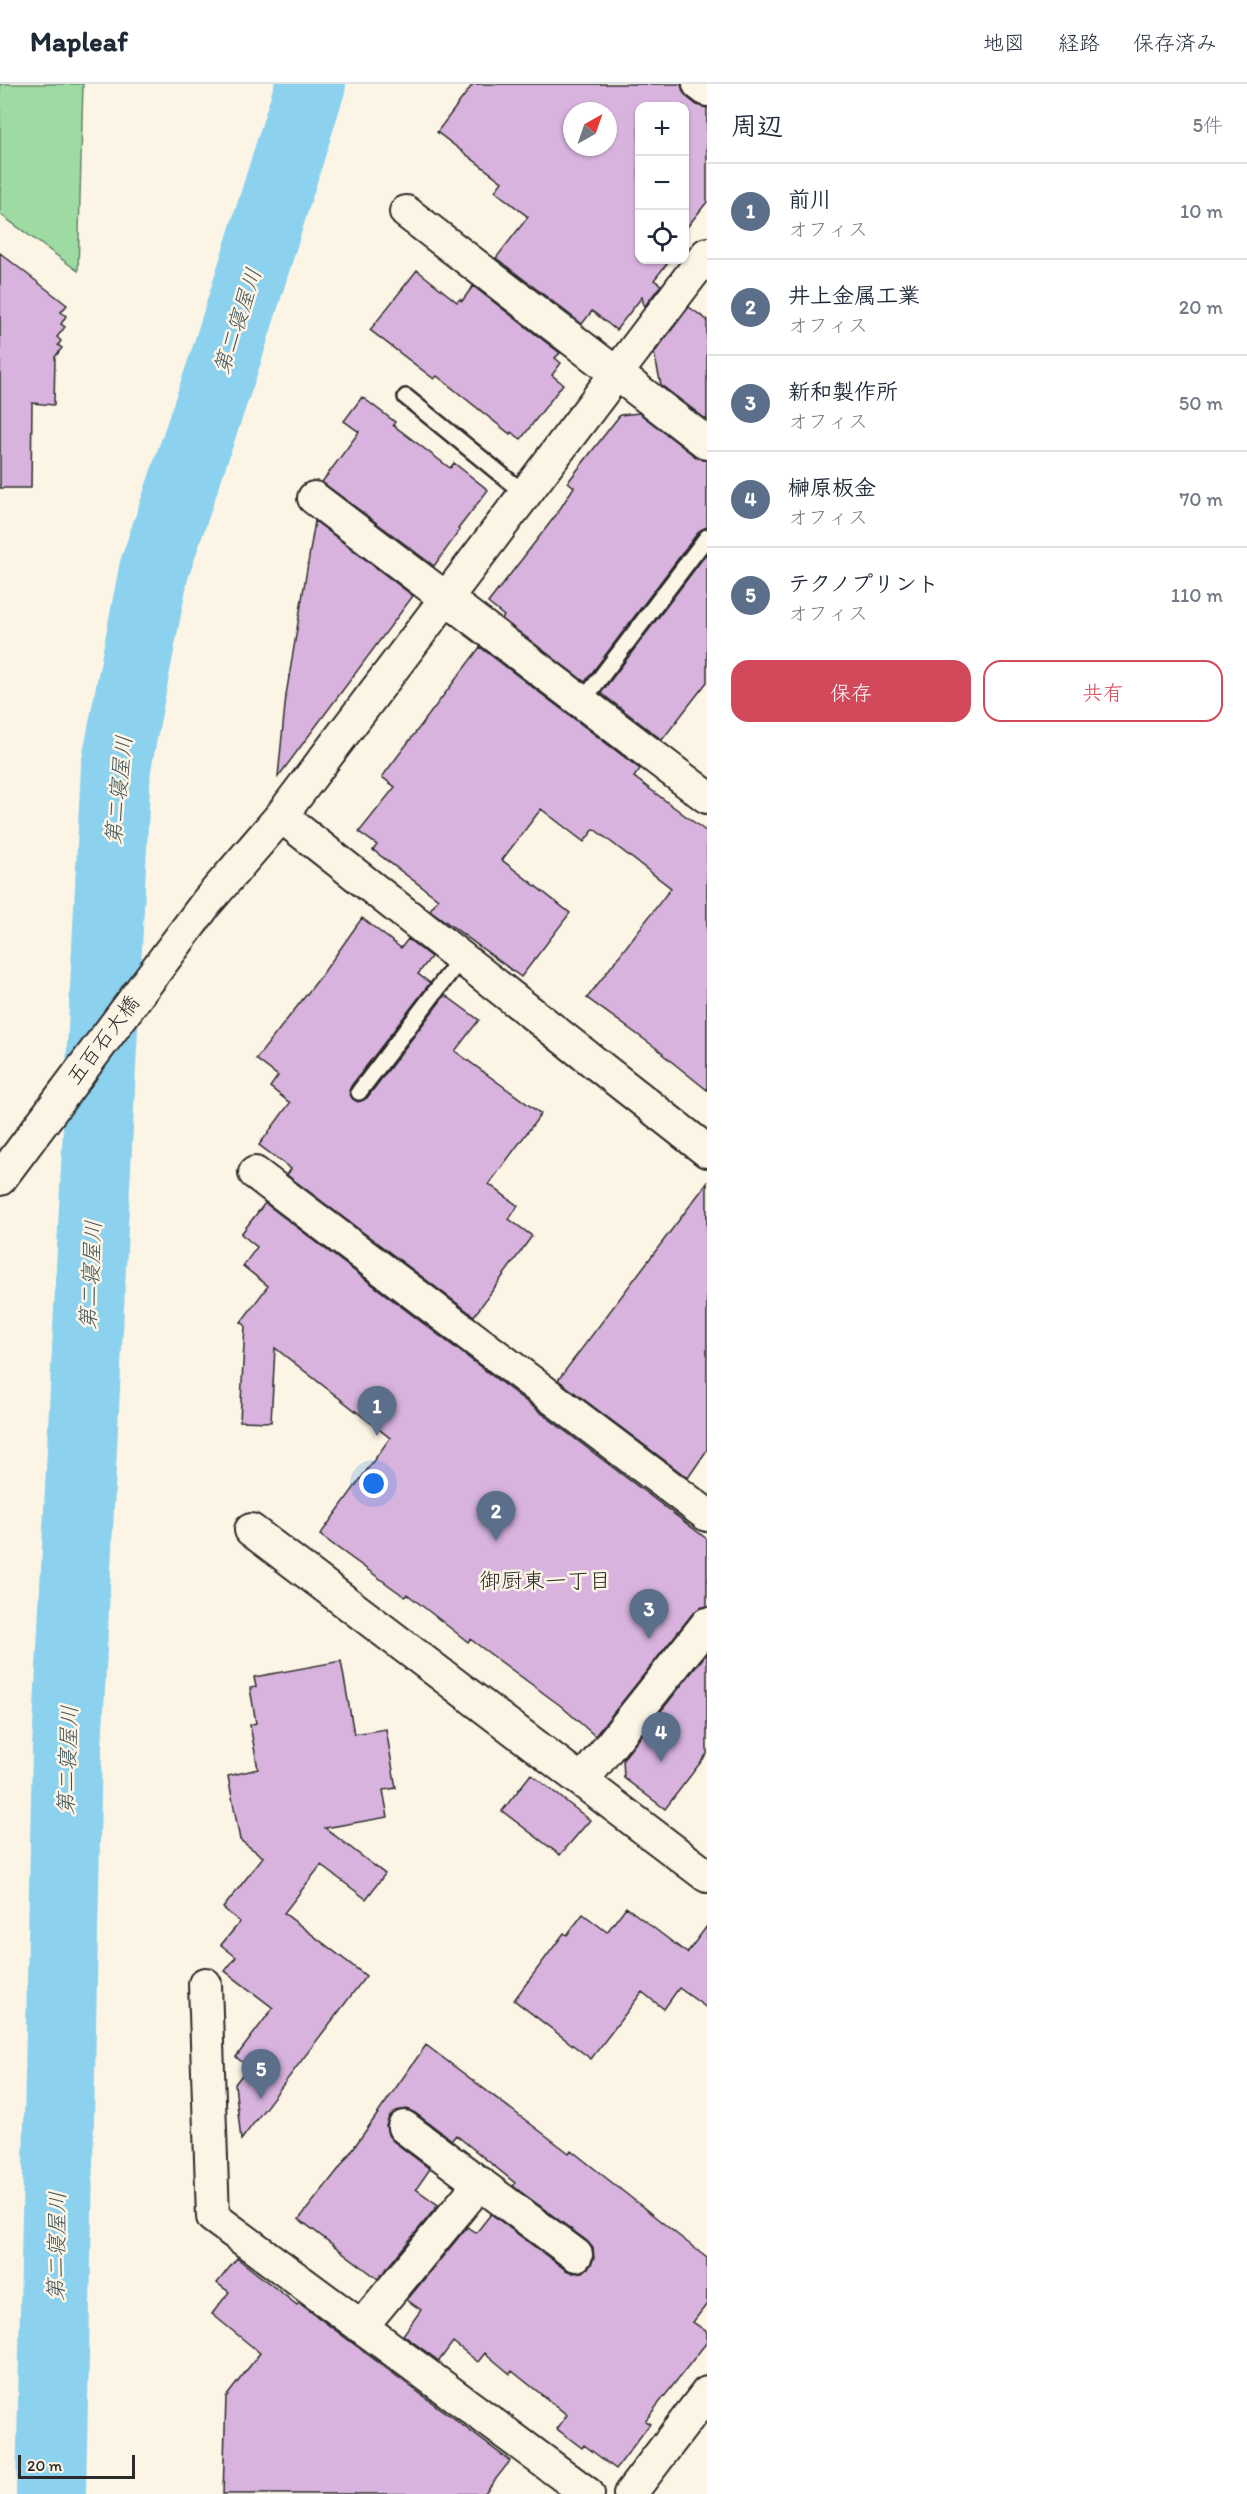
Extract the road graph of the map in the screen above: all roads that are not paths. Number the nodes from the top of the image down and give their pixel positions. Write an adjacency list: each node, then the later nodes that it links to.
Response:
1 (699, 84): 2 (street)
2 (707, 90)
3 (406, 212): 5 (street)
4 (707, 254): 5 (street, 五百石大橋)
5 (616, 374): 7 (street); 8 (street, 五百石大橋)
6 (406, 397): 8 (lane)
7 (707, 443)
8 (525, 494): 11 (street, 五百石大橋)
9 (314, 498): 11 (street)
10 (707, 537): 12 (lane)
11 (446, 599): 12 (street); 14 (street, 五百石大橋)
12 (582, 702): 13 (street)
13 (707, 796)
14 (281, 816): 15 (street); 19 (street, 五百石大橋)
15 (461, 958): 16 (lane); 17 (street)
16 (358, 1092)
17 (707, 1151)
18 (255, 1173): 20 (street)
19 (0, 1179)
20 (707, 1515)
21 (251, 1530): 23 (street)
22 (707, 1624): 23 (street)
23 (582, 1782): 24 (street)
24 (707, 1876)
25 (205, 1984): 29 (street)
26 (404, 2127): 27 (street)
27 (480, 2183): 28 (street); 29 (street)
28 (576, 2255)
29 (361, 2326): 31 (street)
30 (707, 2393): 32 (street)
31 (588, 2494)
32 (630, 2494)

